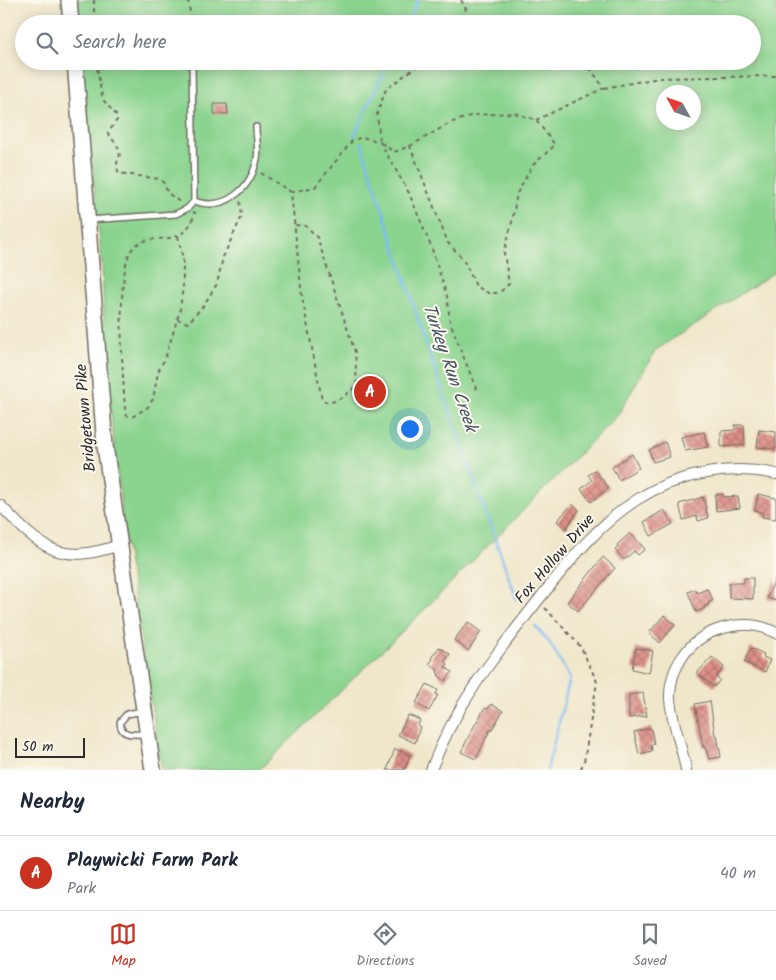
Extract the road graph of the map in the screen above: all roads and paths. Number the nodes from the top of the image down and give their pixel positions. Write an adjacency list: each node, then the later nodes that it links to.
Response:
1 (69, 0): 5 (main road)
2 (94, 0): 6 (path)
3 (188, 0): 7 (path)
4 (461, 0): 8 (path)
5 (70, 15)
6 (94, 15)
7 (191, 15)
8 (464, 15)
9 (76, 70): 25 (main road, Bridgetown Pike)
10 (97, 70): 24 (path)
11 (192, 70): 23 (lane)
12 (412, 70): 18 (path)
13 (591, 70): 15 (path)
14 (776, 76): 15 (path)
15 (604, 88): 16 (path)
16 (536, 120): 19 (path); 19 (path)
17 (256, 127): 20 (lane)
18 (380, 142): 19 (path); 22 (path); 29 (path)
19 (410, 146)
20 (254, 170): 21 (lane); 22 (path)
21 (240, 192): 23 (lane); 28 (path)
22 (291, 192): 26 (path)
23 (194, 201): 24 (lane)
24 (188, 208): 25 (lane); 27 (path)
25 (88, 220): 32 (main road, Bridgetown Pike)
26 (294, 226): 26 (path)
27 (178, 236): 28 (path); 28 (path)
28 (177, 319)
29 (478, 391)
30 (776, 474): 33 (street, Fox Hollow Drive)
31 (0, 505): 32 (street)
32 (119, 545): 35 (main road, Bridgetown Pike)
33 (538, 600): 38 (street, Fox Hollow Drive); 39 (path)
34 (776, 633): 40 (street)
35 (145, 711): 36 (main road, Bridgetown Pike); 36 (lane)
36 (149, 734): 37 (main road, Bridgetown Pike)
37 (153, 770)
38 (431, 770)
39 (580, 770)
40 (686, 770)

